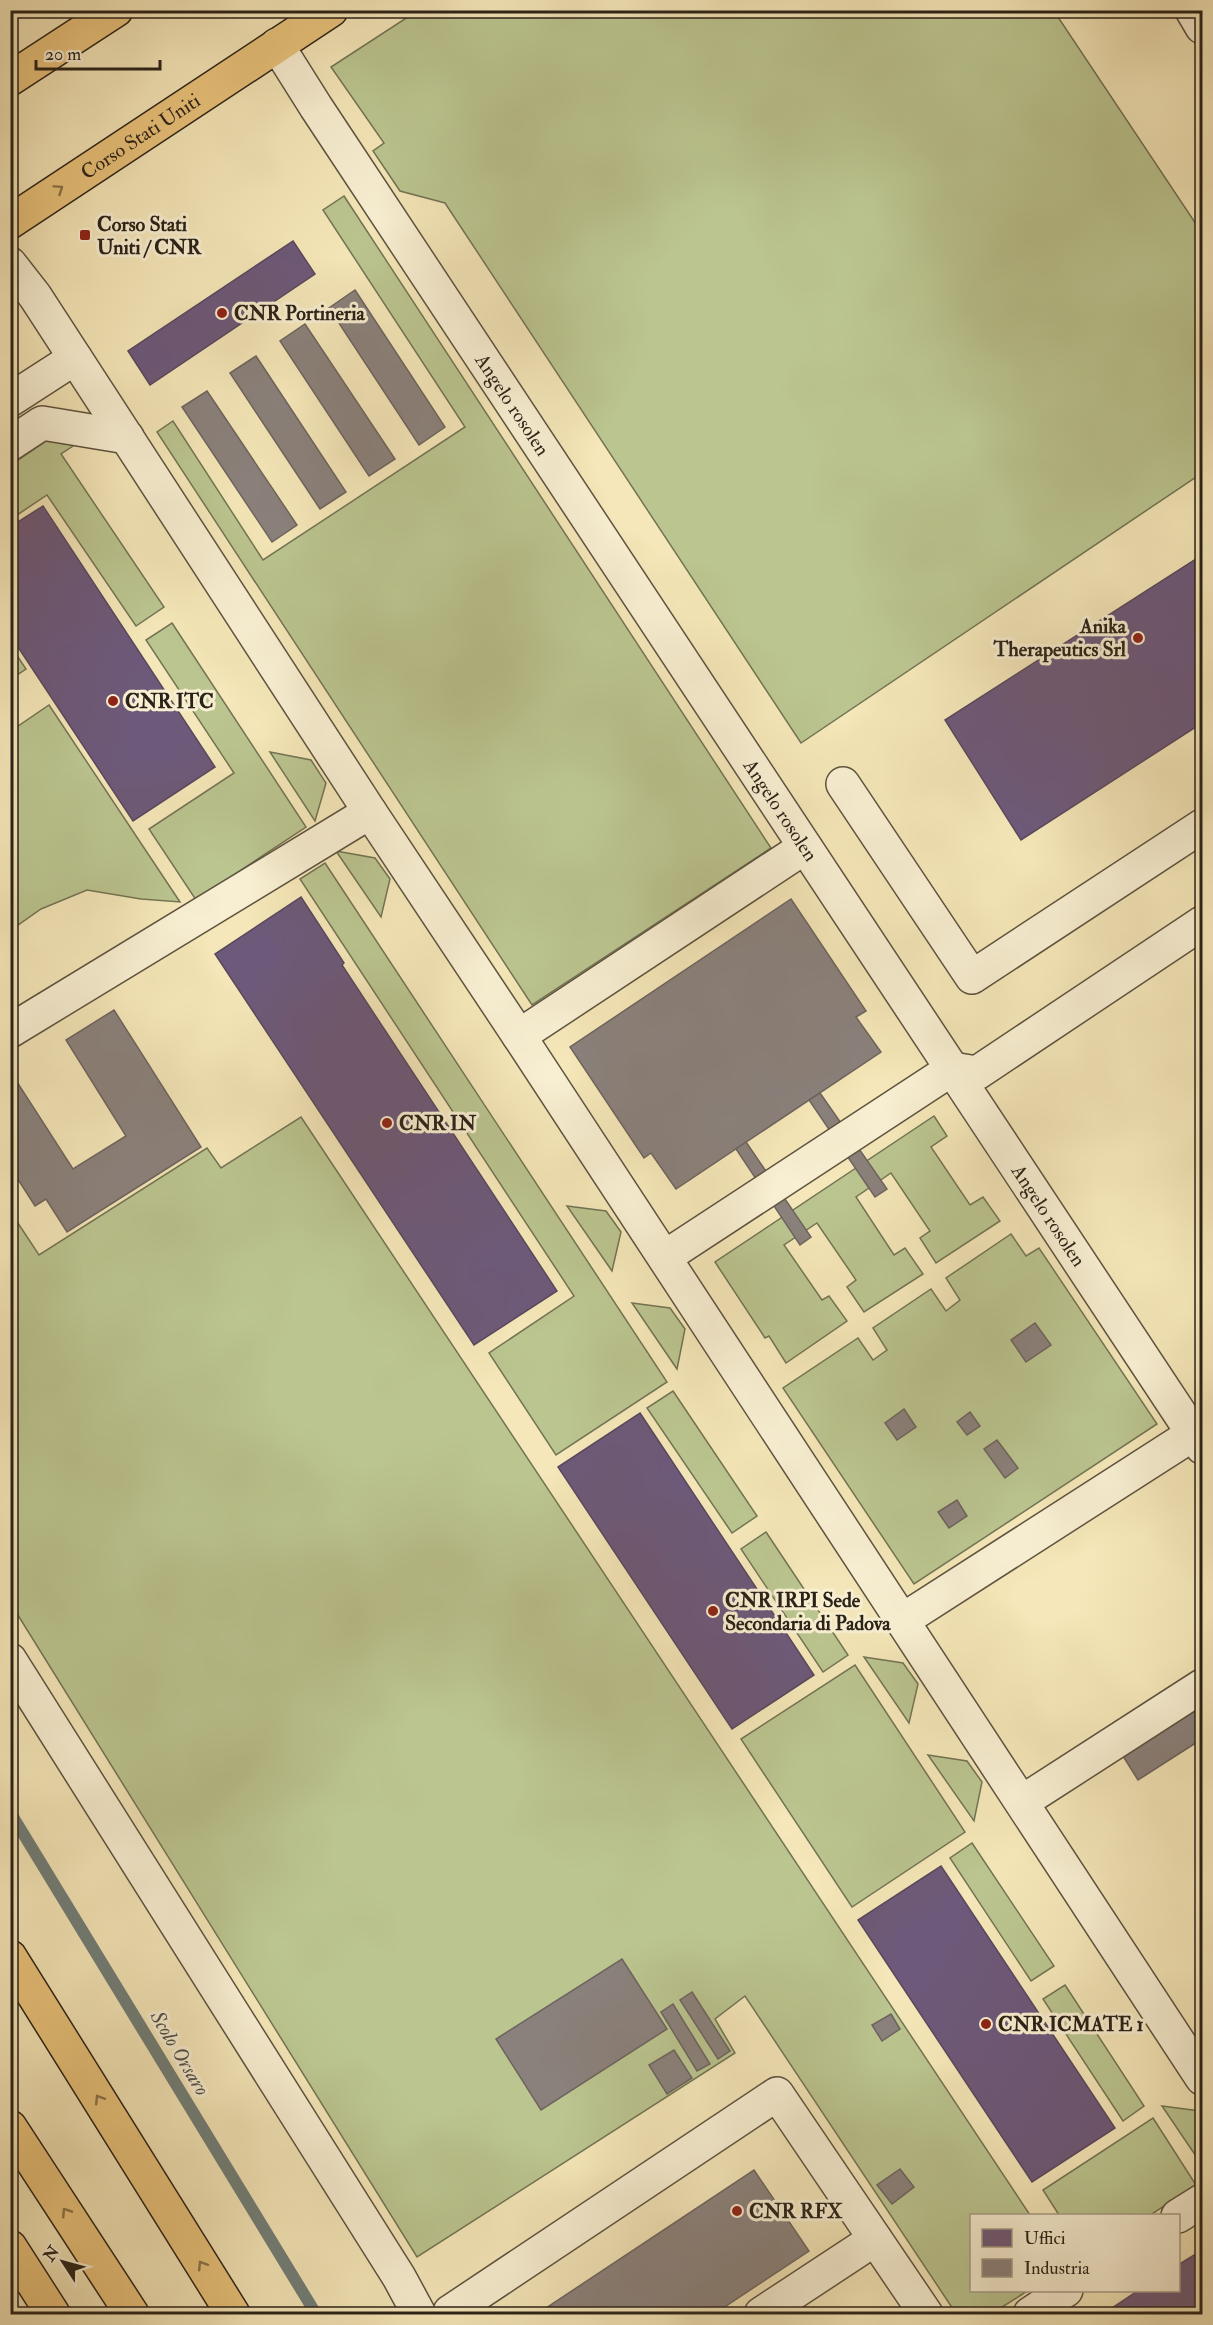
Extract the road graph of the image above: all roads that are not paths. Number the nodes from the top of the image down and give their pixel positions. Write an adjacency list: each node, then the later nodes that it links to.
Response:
1 (116, 10): 6 (main road)
2 (331, 10): 5 (main road, Corso Stati Uniti)
3 (1192, 10): 4 (street)
4 (1203, 27)
5 (277, 45): 7 (main road, Corso Stati Uniti, one-way to 5); 16 (street, Angelo rosolen)
6 (10, 79)
7 (10, 222)
8 (10, 264): 9 (street)
9 (75, 358): 10 (street); 11 (street)
10 (10, 400)
11 (127, 437): 12 (street); 14 (street)
12 (10, 444)
13 (843, 784): 15 (street)
14 (370, 812): 18 (street); 19 (street)
15 (1203, 826)
16 (806, 847): 19 (street); 20 (street, Angelo rosolen)
17 (1203, 923): 20 (street)
18 (10, 1031)
19 (519, 1035): 21 (street)
20 (952, 1069): 21 (street); 22 (street, Angelo rosolen)
21 (665, 1257): 23 (street)
22 (1191, 1445): 23 (street)
23 (903, 1620): 26 (street)
24 (10, 1659): 38 (street)
25 (1203, 1686): 26 (street)
26 (1022, 1802): 28 (street)
27 (10, 1957): 37 (main road, one-way to 27)
28 (1203, 2078)
29 (10, 2127): 36 (main road, one-way to 29)
30 (1203, 2201): 31 (street)
31 (1180, 2215)
32 (876, 2239): 39 (street); 40 (street); 41 (street)
33 (10, 2247): 35 (main road)
34 (1063, 2292): 42 (street)
35 (54, 2314)
36 (132, 2314)
37 (233, 2314)
38 (419, 2314)
39 (452, 2314)
40 (761, 2314)
41 (926, 2314)
42 (1030, 2314)

